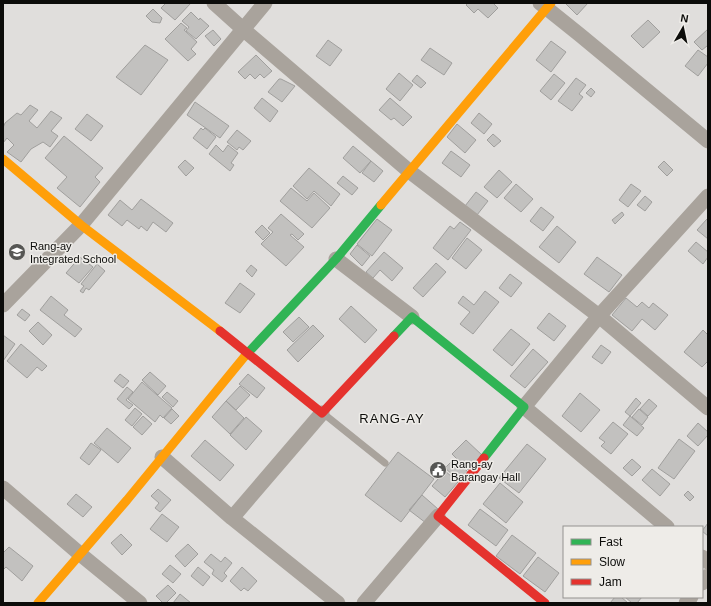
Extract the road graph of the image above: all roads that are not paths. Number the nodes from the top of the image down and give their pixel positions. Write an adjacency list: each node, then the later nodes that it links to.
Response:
1 (214, 3): 4 (street)
2 (265, 3): 4 (street)
3 (546, 5): 5 (street); 7 (street)
4 (244, 30): 7 (street); 9 (street)
5 (708, 141)
6 (3, 159): 9 (street)
7 (409, 171): 10 (street); 12 (street)
8 (708, 196): 12 (street)
9 (81, 225): 11 (street); 14 (street)
10 (336, 259): 13 (street); 14 (street)
11 (3, 305)
12 (598, 316): 15 (street); 16 (street)
13 (412, 317): 15 (street); 17 (street)
14 (248, 353): 17 (street); 18 (street)
15 (524, 407): 21 (street); 23 (street)
16 (708, 408)
17 (322, 413): 19 (lane); 22 (street)
18 (162, 457): 22 (street); 24 (street)
19 (385, 463)
20 (3, 488): 24 (street)
21 (438, 516): 28 (street); 29 (street)
22 (232, 518): 27 (street)
23 (666, 526)
24 (80, 554): 25 (street); 26 (street)
25 (38, 603)
26 (140, 603)
27 (338, 603)
28 (364, 603)
29 (545, 603)

